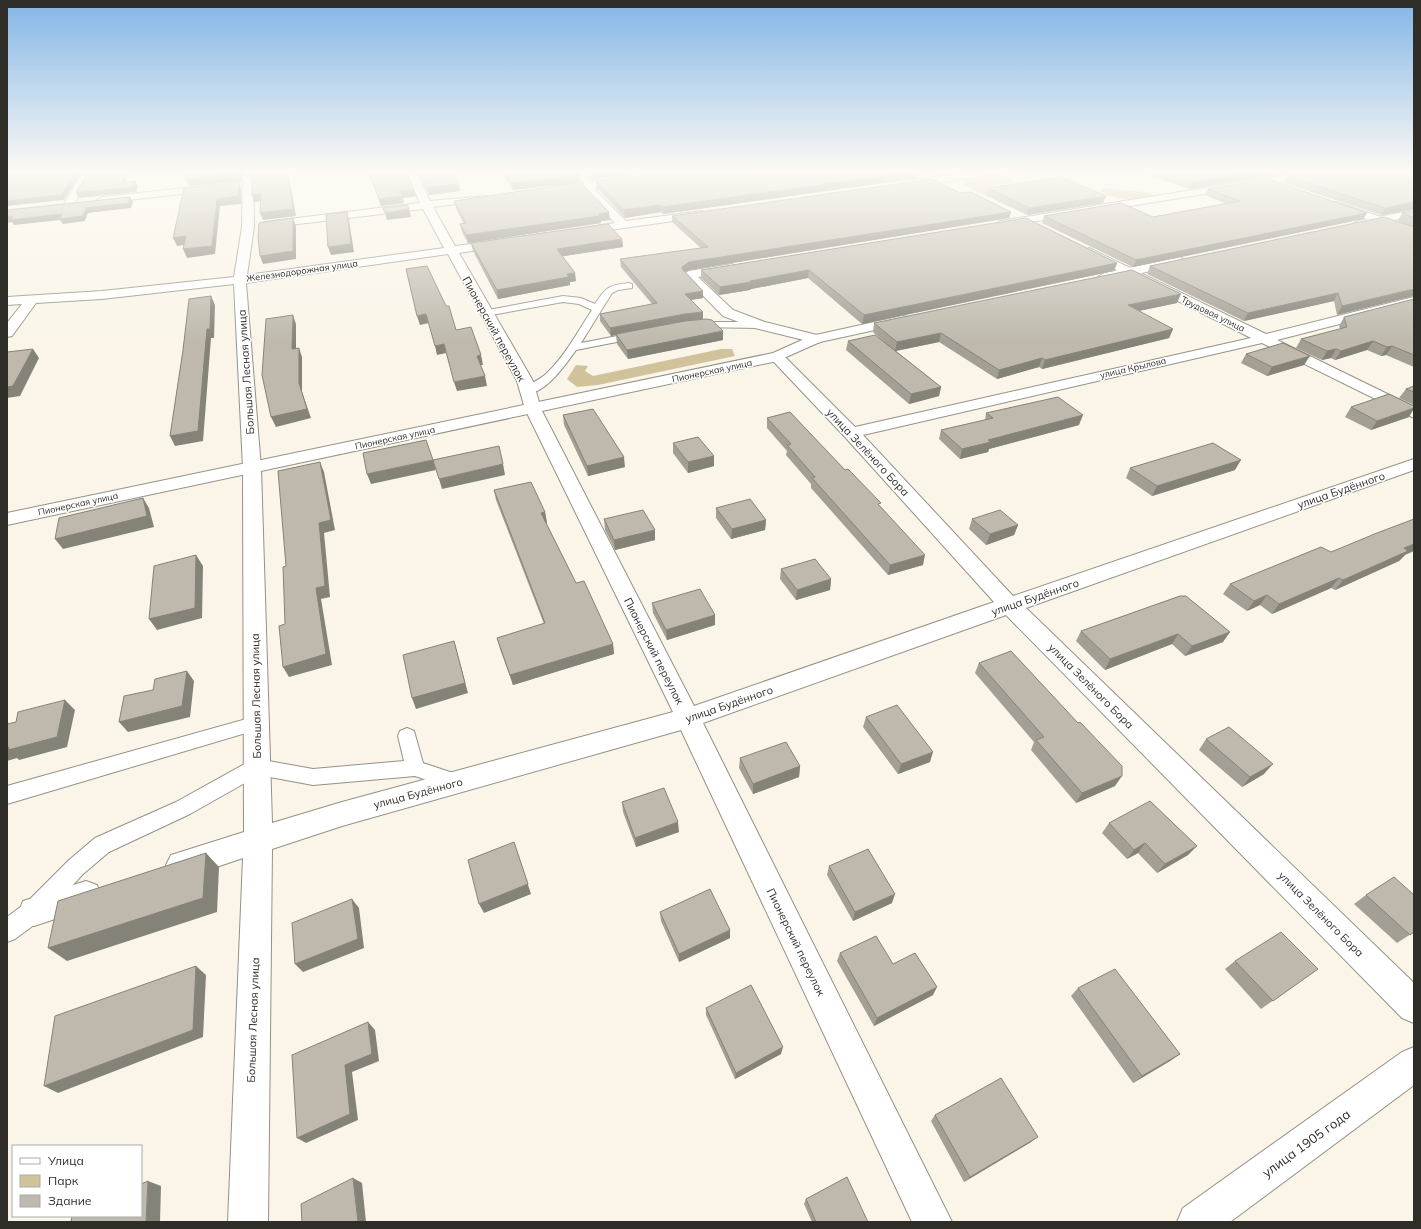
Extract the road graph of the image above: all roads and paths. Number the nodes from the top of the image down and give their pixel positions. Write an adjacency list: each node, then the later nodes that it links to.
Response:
1 (248, 228): 15 (street, Большая Лесная улица)
2 (439, 228): 11 (street, Пионерский переулок)
3 (600, 228): 8 (street)
4 (1041, 228): 6 (street)
5 (1403, 228): 7 (street)
6 (1046, 231)
7 (1414, 232)
8 (568, 233)
9 (513, 241): 11 (street, Железнодорожная улица)
10 (1080, 248): 14 (street, Трудовая улица)
11 (451, 251): 15 (street, Железнодорожная улица); 22 (street, Пионерский переулок)
12 (1196, 258): 14 (street)
13 (744, 266): 24 (street)
14 (1128, 272): 16 (street); 29 (street, Трудовая улица)
15 (240, 280): 18 (street, Железнодорожная улица); 36 (street, Большая Лесная улица)
16 (1089, 280)
17 (629, 286): 21 (lane)
18 (32, 299): 19 (street, Железнодорожная улица); 26 (street)
19 (7, 301)
20 (1414, 301): 29 (street, улица Крылова)
21 (596, 308): 22 (lane); 30 (lane)
22 (486, 313): 32 (street, Пионерский переулок)
23 (918, 317): 28 (street, Пионерская улица)
24 (760, 325): 25 (lane); 28 (street)
25 (686, 326)
26 (7, 332)
27 (648, 334): 30 (lane)
28 (816, 339): 31 (street, Пионерская улица)
29 (1263, 339): 33 (street, Трудовая улица); 34 (street, улица Крылова)
30 (573, 348): 32 (lane)
31 (777, 357): 32 (street, Пионерская улица); 34 (street, улица Зелёного Бора)
32 (530, 400): 36 (street, Пионерская улица); 39 (street, Пионерский переулок)
33 (1414, 413)
34 (851, 433): 38 (street, улица Зелёного Бора)
35 (1414, 464): 38 (street, улица Будённого)
36 (252, 468): 37 (street, Пионерская улица); 40 (street, Большая Лесная улица)
37 (7, 519)
38 (1010, 606): 39 (street, улица Будённого); 51 (street, улица Зелёного Бора)
39 (688, 718): 44 (street, улица Будённого); 54 (street, Пионерский переулок)
40 (256, 723): 42 (street, Большая Лесная улица); 45 (lane)
41 (407, 736): 43 (lane)
42 (257, 767): 43 (lane); 46 (street, Большая Лесная улица); 49 (lane)
43 (415, 768): 44 (lane)
44 (455, 782): 46 (street, улица Будённого)
45 (7, 795)
46 (258, 841): 47 (street, улица Будённого); 53 (street, Большая Лесная улица)
47 (161, 872)
48 (109, 888): 49 (street)
49 (34, 912): 50 (lane)
50 (7, 931)
51 (1414, 1006)
52 (1414, 1064): 55 (street, улица 1905 года)
53 (248, 1222)
54 (932, 1222)
55 (1197, 1222)

